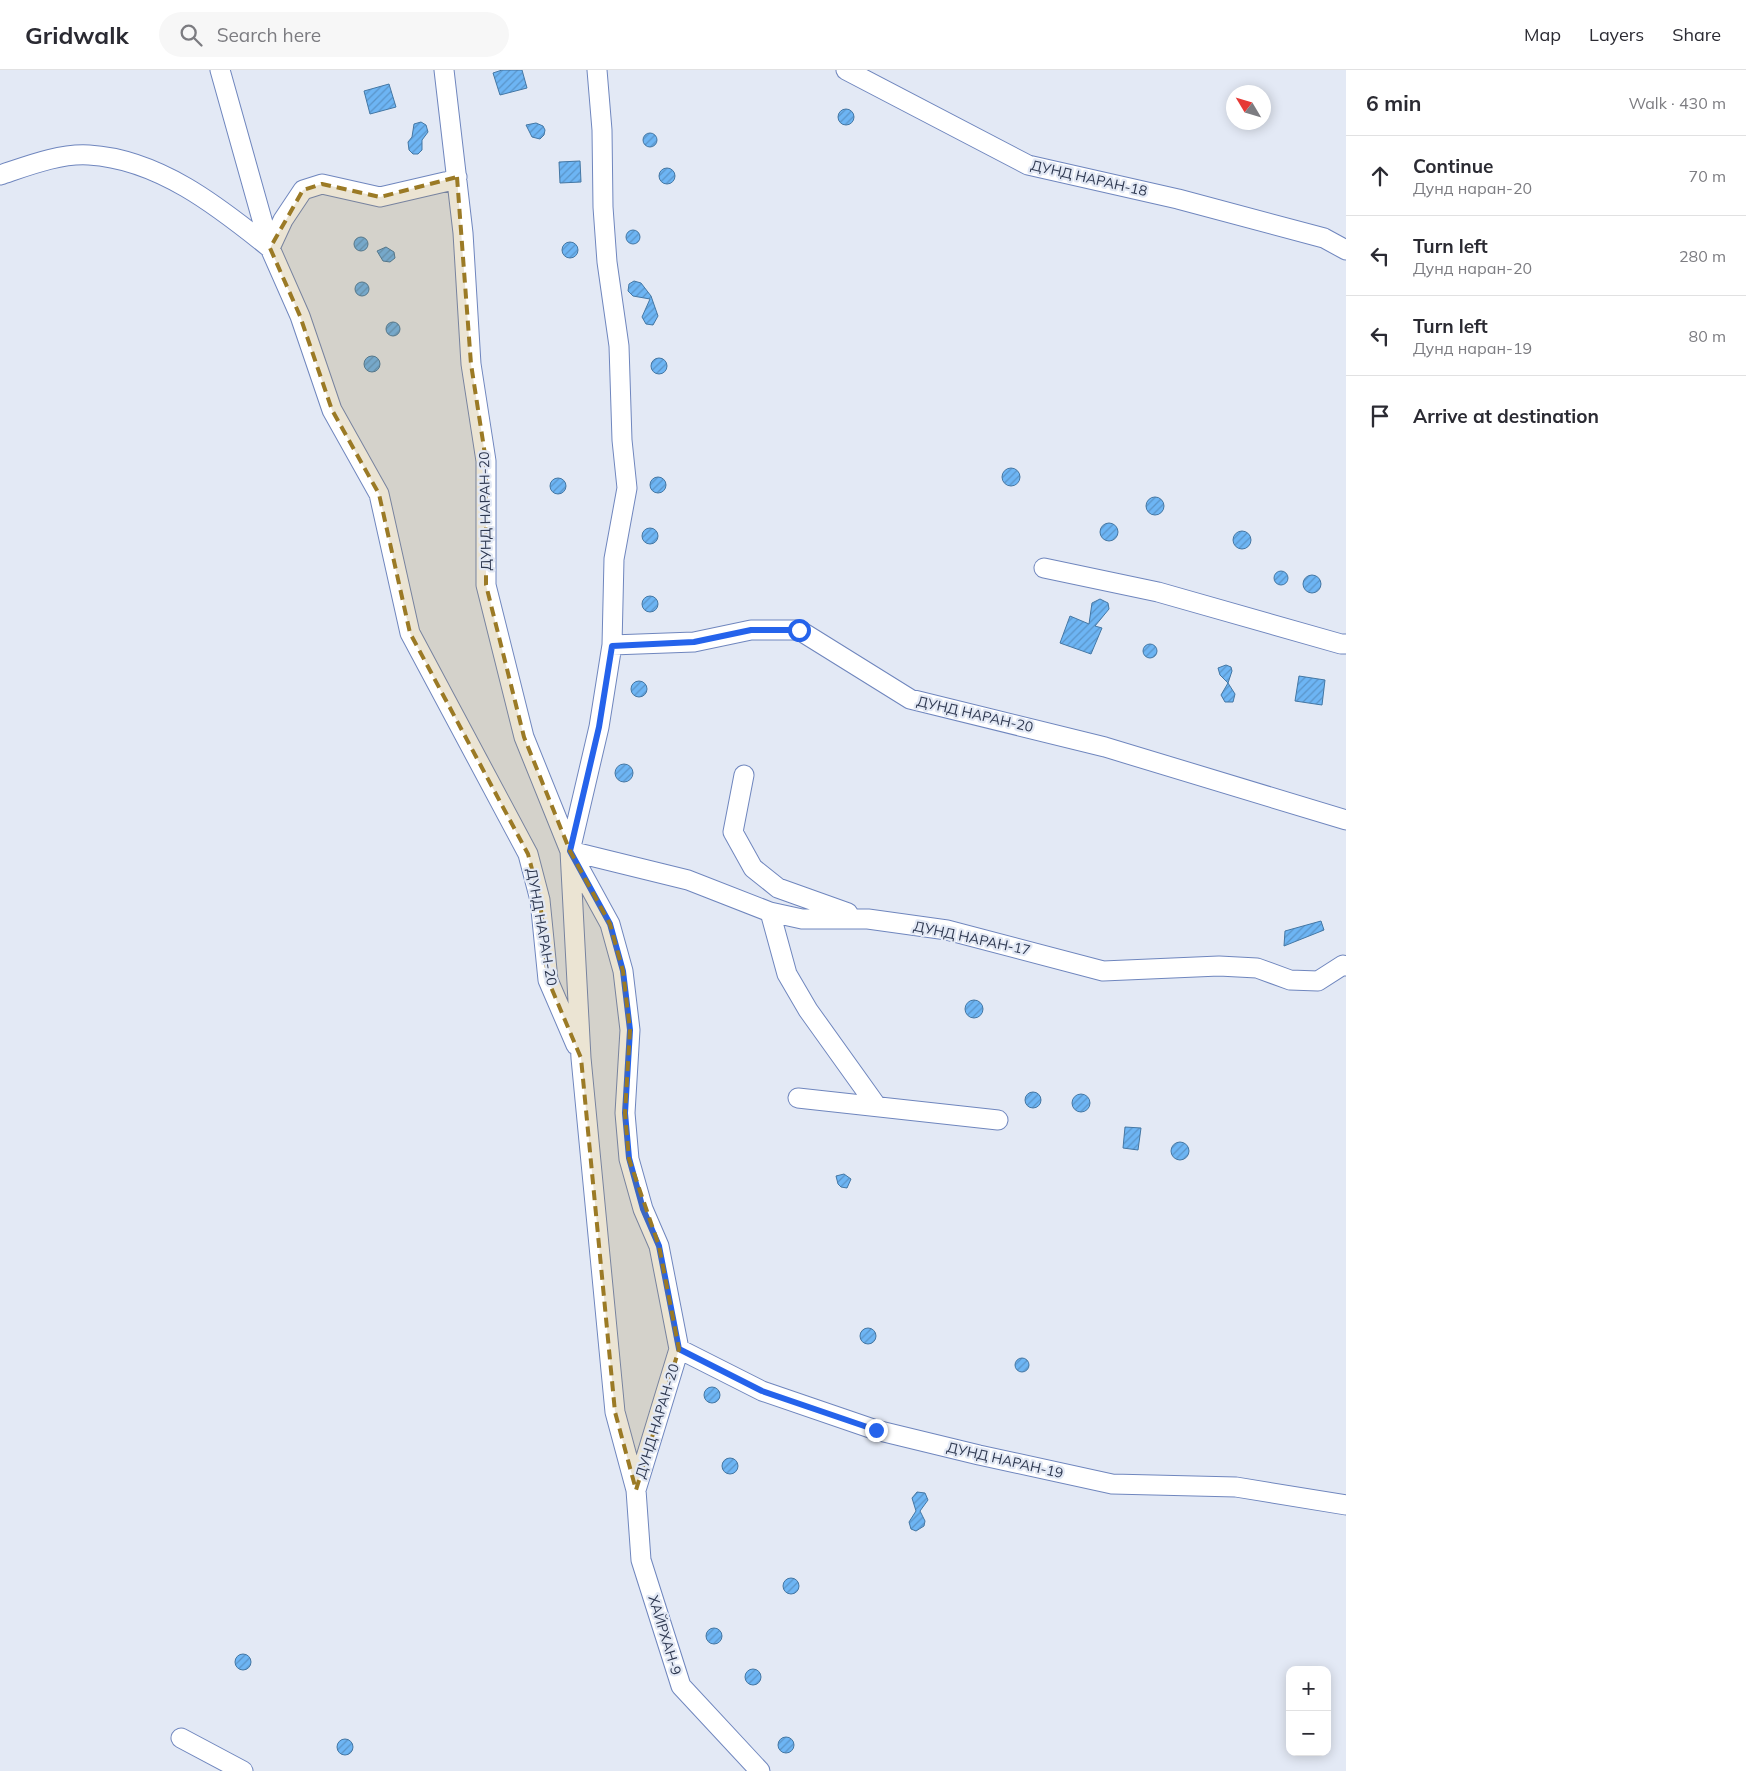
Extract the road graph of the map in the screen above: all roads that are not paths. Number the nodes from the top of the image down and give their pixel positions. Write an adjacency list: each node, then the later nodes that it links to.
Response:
1 (220, 70): 7 (street, ДУНД НАРАН-20)
2 (444, 70): 6 (street, ДУНД НАРАН-20)
3 (597, 70): 11 (street)
4 (846, 70): 8 (street, ДУНД НАРАН-18)
5 (0, 175): 7 (street)
6 (457, 177): 7 (street); 14 (street, ДУНД НАРАН-20)
7 (270, 248): 18 (street, ДУНД НАРАН-20)
8 (1346, 250)
9 (1044, 568): 10 (street)
10 (1346, 644)
11 (612, 646): 13 (street, ДУНД НАРАН-20); 14 (street)
12 (744, 775): 16 (street)
13 (1346, 820)
14 (570, 851): 15 (street, ДУНД НАРАН-17); 18 (street); 22 (street, ДУНД НАРАН-20)
15 (770, 912): 16 (street, ДУНД НАРАН-17); 20 (street)
16 (868, 919): 17 (street, ДУНД НАРАН-17)
17 (1346, 966)
18 (581, 1058): 23 (street)
19 (798, 1098): 20 (street)
20 (876, 1105): 21 (street)
21 (998, 1120)
22 (679, 1349): 23 (street, ДУНД НАРАН-20); 24 (street, ДУНД НАРАН-19)
23 (636, 1490): 25 (street, ДУНД НАРАН-20)
24 (1346, 1505)
25 (641, 1560): 28 (street, ХАЙРХАН-9)
26 (181, 1738): 27 (street)
27 (243, 1771)
28 (760, 1771)

